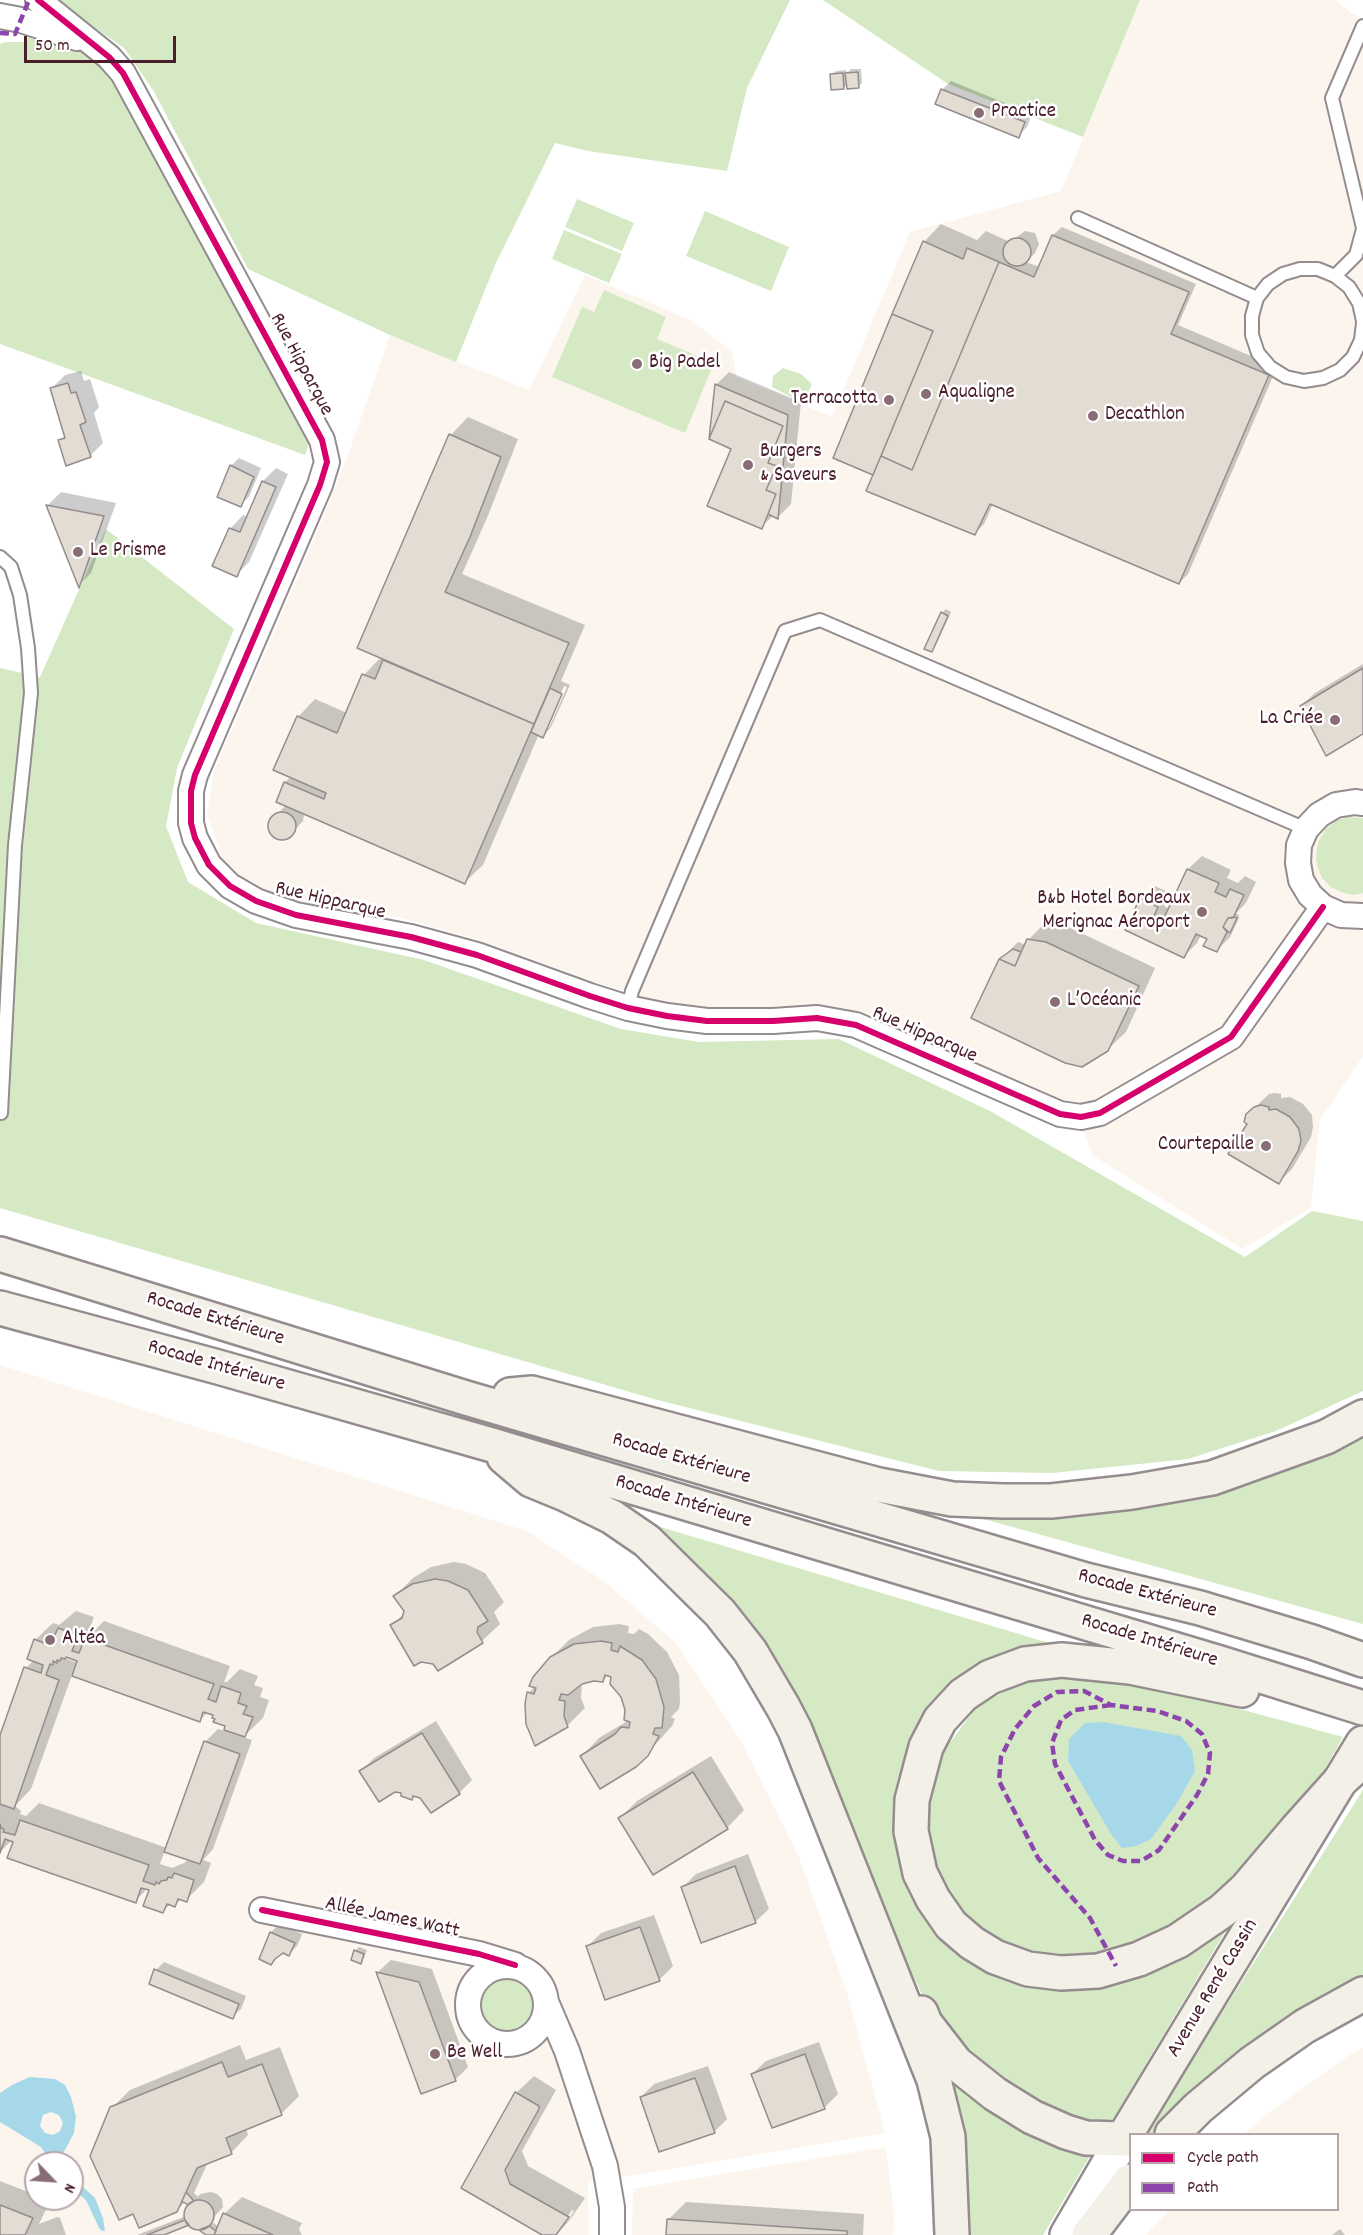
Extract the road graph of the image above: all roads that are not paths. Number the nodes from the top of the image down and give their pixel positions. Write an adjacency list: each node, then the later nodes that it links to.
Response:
1 (38, 0): 4 (street, Rue Hipparque)
2 (0, 16): 4 (street, Rue Hipparque)
3 (1363, 26): 6 (lane)
4 (91, 42): 15 (street, Rue Hipparque)
5 (1078, 218): 8 (lane)
6 (1363, 228): 7 (lane)
7 (1335, 276): 8 (lane); 9 (lane)
8 (1257, 298): 9 (lane)
9 (1363, 322)
10 (0, 557): 16 (lane)
11 (1363, 803): 12 (street)
12 (1306, 829): 13 (street); 15 (lane)
13 (1323, 907): 14 (street); 15 (street, Rue Hipparque)
14 (1363, 916)
15 (628, 1008)
16 (1, 1113)
17 (0, 1254): 19 (main road, Rocade Extérieure)
18 (0, 1308): 21 (main road, Rocade Intérieure)
19 (466, 1398): 20 (main road); 22 (main road, Rocade Extérieure)
20 (1363, 1417)
21 (492, 1446): 25 (main road, Rocade Intérieure); 27 (main road)
22 (1312, 1641): 23 (main road); 24 (main road, Rocade Extérieure)
23 (1363, 1655)
24 (1363, 1660)
25 (1363, 1708)
26 (1363, 1720): 29 (main road)
27 (795, 1730): 35 (main road); 38 (main road)
28 (1363, 1743): 29 (main road, Avenue René Cassin)
29 (1352, 1770): 35 (main road, Avenue René Cassin)
30 (262, 1910): 31 (street, Allée James Watt)
31 (515, 1965): 33 (street); 33 (street)
32 (1363, 1994): 34 (main road)
33 (546, 2002): 37 (street)
34 (1173, 2133)
35 (1123, 2139): 39 (main road, Avenue René Cassin)
36 (1129, 2184): 40 (main road)
37 (612, 2235)
38 (952, 2235)
39 (1067, 2235)
40 (1089, 2235)

